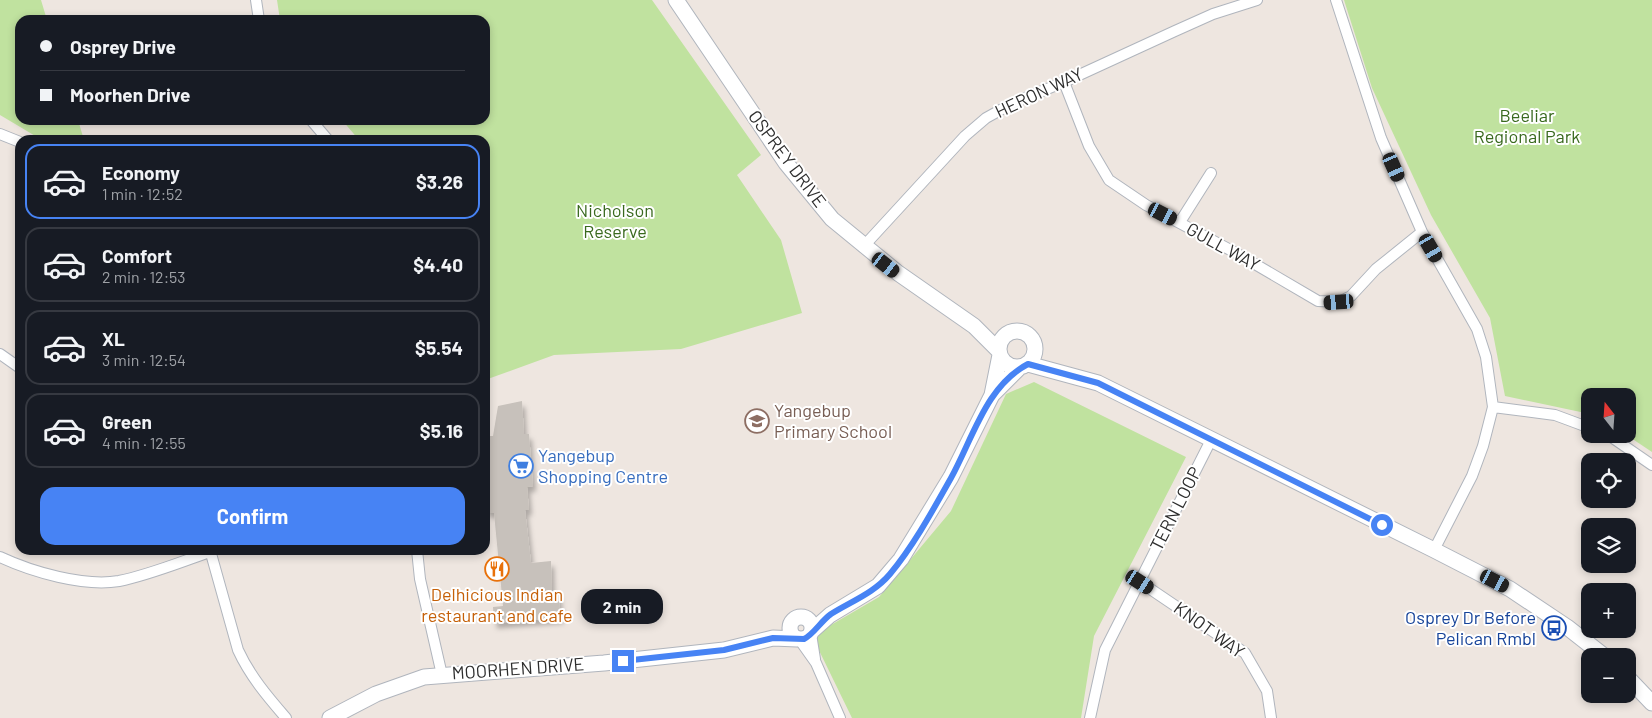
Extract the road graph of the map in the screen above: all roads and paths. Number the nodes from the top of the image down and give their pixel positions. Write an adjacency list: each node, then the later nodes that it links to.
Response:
1 (256, 0): 5 (street)
2 (676, 0): 14 (street, OSPREY DRIVE)
3 (1257, 0): 6 (street, HERON WAY)
4 (1336, 0): 13 (street)
5 (258, 15)
6 (1064, 82): 12 (street, GULL WAY); 14 (street, HERON WAY)
7 (314, 125): 9 (street)
8 (0, 134): 10 (street)
9 (324, 135)
10 (15, 140)
11 (1211, 173): 12 (street)
12 (1180, 222): 13 (street, GULL WAY)
13 (1422, 232): 24 (street)
14 (864, 247): 15 (street, OSPREY DRIVE)
15 (974, 326): 16 (street, OSPREY DRIVE); 18 (street, OSPREY DRIVE)
16 (1010, 333): 17 (street); 18 (street)
17 (1035, 344): 21 (street); 22 (street)
18 (1000, 353): 21 (street); 23 (street)
19 (0, 354): 20 (street)
20 (15, 364)
21 (1024, 365): 22 (street); 23 (street)
22 (1064, 372): 26 (street)
23 (992, 395): 35 (street)
24 (1494, 407): 25 (street); 29 (street)
25 (1581, 425)
26 (1211, 440): 29 (street); 34 (street, TERN LOOP)
27 (1620, 443): 28 (street)
28 (1652, 465)
29 (1434, 550): 37 (street)
30 (198, 555): 33 (street)
31 (211, 555): 41 (street)
32 (418, 555): 38 (street)
33 (0, 557)
34 (1140, 582): 44 (street, TERN LOOP); 45 (street, KNOT WAY)
35 (806, 632): 36 (street, MOORHEN DRIVE); 36 (street, MOORHEN DRIVE); 43 (street)
36 (773, 638): 38 (street, MOORHEN DRIVE)
37 (1594, 648)
38 (442, 675): 42 (street, MOORHEN DRIVE)
39 (1636, 686): 40 (street)
40 (1652, 703)
41 (286, 718)
42 (330, 718)
43 (840, 718)
44 (1090, 718)
45 (1271, 718)

